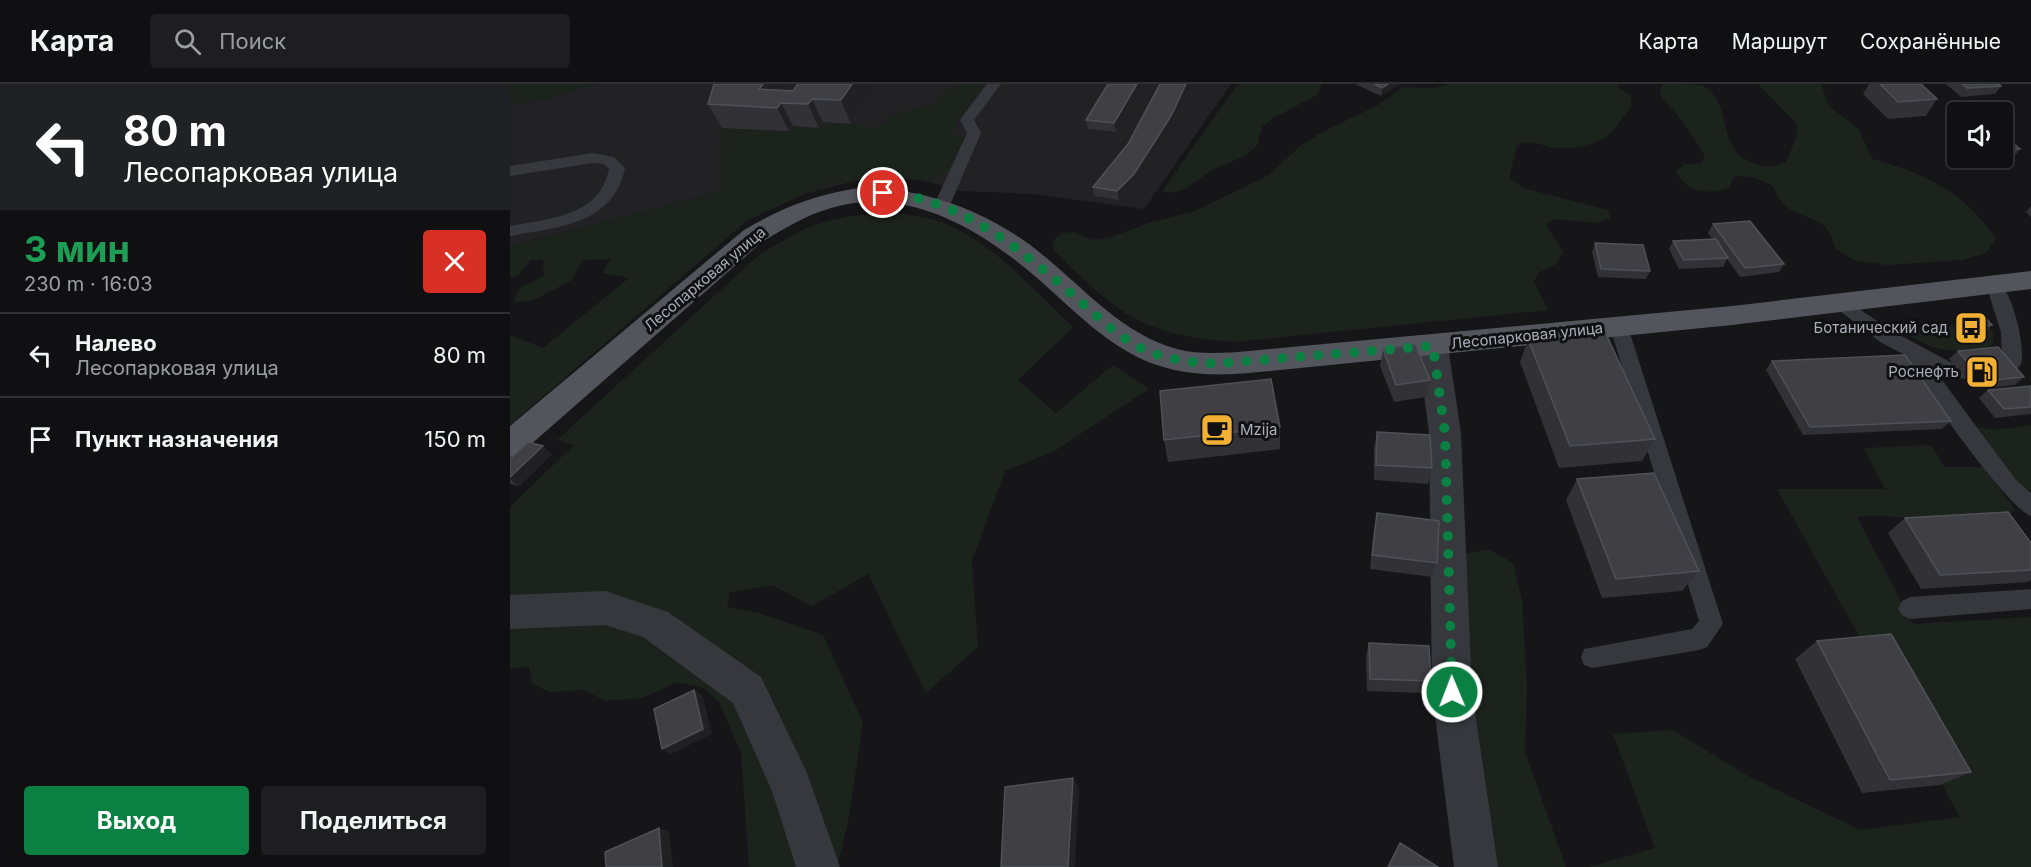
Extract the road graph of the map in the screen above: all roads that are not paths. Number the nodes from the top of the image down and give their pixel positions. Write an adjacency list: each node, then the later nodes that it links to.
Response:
1 (994, 84): 3 (lane)
2 (510, 171): 4 (lane)
3 (942, 205): 9 (main road, Лесопарковая улица); 11 (main road, Лесопарковая улица)
4 (510, 231)
5 (2031, 280): 6 (main road, Лесопарковая улица)
6 (1995, 285): 7 (main road, Лесопарковая улица); 10 (lane)
7 (1841, 305): 8 (main road, Лесопарковая улица); 10 (lane)
8 (1620, 327): 9 (main road, Лесопарковая улица); 16 (lane)
9 (1433, 346): 18 (street)
10 (1910, 350): 12 (lane)
11 (510, 444)
12 (2031, 507)
13 (2031, 599): 14 (lane)
14 (1910, 608)
15 (510, 612): 17 (street)
16 (1593, 657)
17 (818, 867)
18 (1476, 867)

